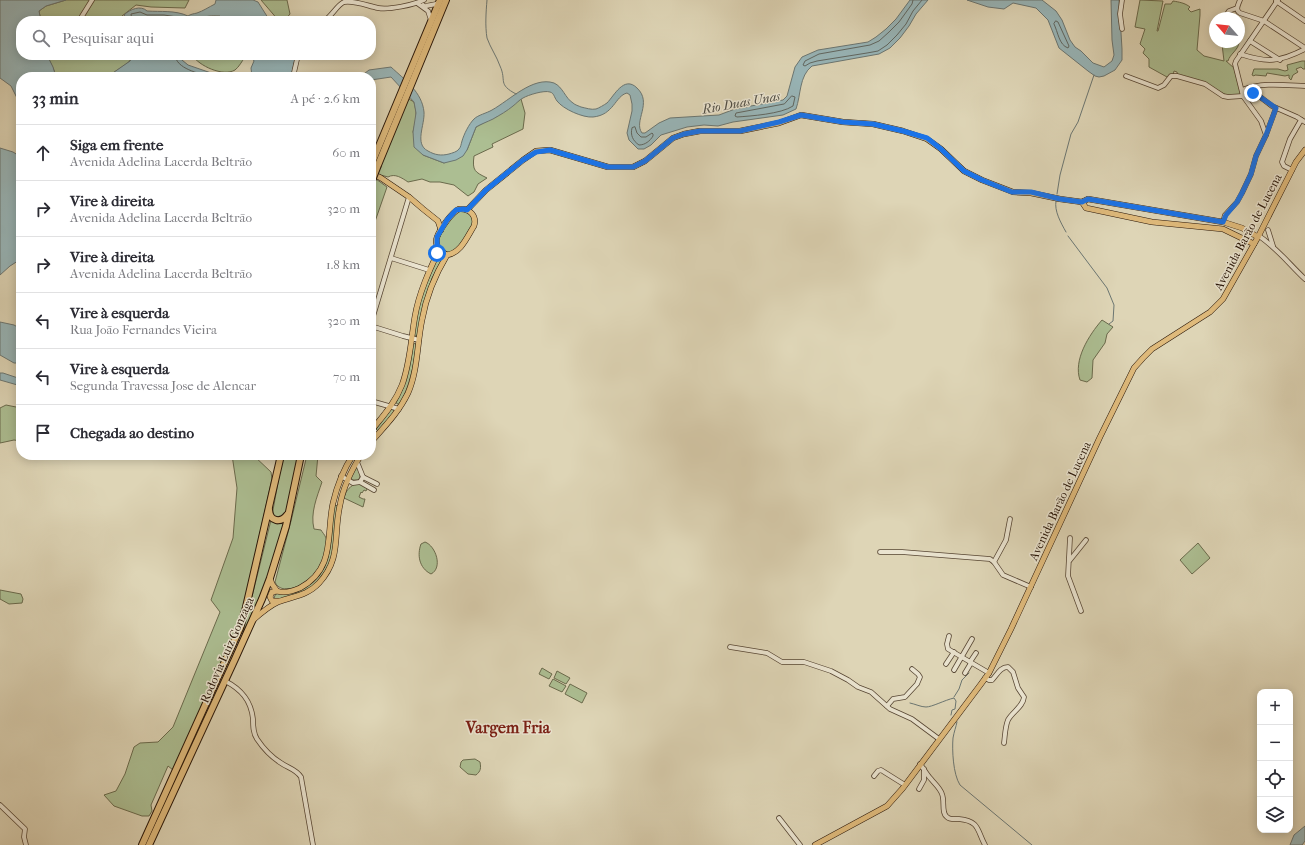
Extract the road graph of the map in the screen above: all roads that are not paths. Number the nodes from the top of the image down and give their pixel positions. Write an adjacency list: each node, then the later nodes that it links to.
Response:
1 (92, 0): 13 (street)
2 (446, 0): 26 (highway)
3 (1122, 0): 18 (street)
4 (1240, 0): 9 (street)
5 (1276, 0): 16 (street); 17 (street)
6 (420, 1): 8 (street); 14 (street)
7 (439, 2): 8 (street); 15 (highway)
8 (424, 7): 15 (street)
9 (1237, 8): 10 (street); 11 (street)
10 (1228, 12)
11 (1238, 12)
12 (1245, 15): 16 (street)
13 (82, 16)
14 (331, 16)
15 (431, 21): 26 (highway)
16 (1264, 21): 19 (street); 20 (street)
17 (1305, 21)
18 (1122, 29)
19 (1250, 41): 21 (street); 23 (street)
20 (1305, 49): 23 (street)
21 (1240, 54): 23 (street); 28 (street)
22 (297, 60): 24 (street)
23 (1280, 60)
24 (294, 72)
25 (1126, 76): 29 (street)
26 (411, 78): 34 (highway)
27 (1305, 86): 28 (street)
28 (1242, 90): 29 (street); 30 (street)
29 (1243, 96): 32 (street)
30 (1276, 108): 31 (street); 32 (street)
31 (1304, 121): 35 (street)
32 (1266, 135): 42 (street)
33 (1305, 150): 35 (main road, Avenida Barão de Lucena)
34 (376, 159)
35 (1292, 170): 45 (main road, Avenida Barão de Lucena)
36 (376, 176): 37 (main road)
37 (408, 197): 41 (main road); 50 (street)
38 (1082, 202): 39 (main road); 42 (main road); 46 (main road)
39 (467, 210): 40 (main road); 49 (main road)
40 (447, 220): 41 (main road); 43 (main road)
41 (438, 221): 43 (main road)
42 (1223, 222): 45 (main road)
43 (441, 230): 48 (main road)
44 (1268, 230): 47 (street)
45 (1258, 237): 46 (main road, Avenida Barão de Lucena); 47 (street)
46 (1254, 244): 84 (main road, Avenida Barão de Lucena)
47 (1273, 246): 52 (street)
48 (439, 250): 49 (main road); 51 (main road)
49 (447, 255): 56 (main road)
50 (391, 258): 51 (street); 53 (street)
51 (429, 270): 55 (main road)
52 (1305, 279)
53 (376, 308)
54 (376, 327): 55 (street)
55 (411, 338): 56 (street); 58 (main road)
56 (419, 340): 59 (main road)
57 (376, 402): 58 (street)
58 (391, 406): 59 (street); 60 (main road)
59 (399, 409): 61 (main road)
60 (376, 425)
61 (378, 434): 62 (main road)
62 (376, 436)
63 (281, 460): 74 (highway, Rodovia Luiz Gonzaga)
64 (300, 460): 76 (highway, Rodovia Luiz Gonzaga)
65 (350, 460): 67 (main road)
66 (357, 462): 68 (street); 69 (main road)
67 (341, 476): 69 (street); 73 (main road)
68 (363, 476): 70 (street); 70 (street)
69 (347, 480): 71 (street); 72 (main road)
70 (360, 482): 71 (street)
71 (353, 483): 72 (street)
72 (344, 492): 75 (main road)
73 (333, 503): 75 (street); 85 (main road)
74 (270, 505): 76 (highway); 114 (highway, Rodovia Luiz Gonzaga)
75 (340, 505): 86 (main road)
76 (290, 510): 83 (highway, Rodovia Luiz Gonzaga)
77 (1010, 519): 82 (street)
78 (1070, 538): 81 (street)
79 (1086, 540): 81 (street)
80 (880, 552): 82 (street)
81 (1069, 560): 87 (street)
82 (994, 562): 84 (street)
83 (270, 578): 85 (main road); 88 (highway, Rodovia Luiz Gonzaga)
84 (1031, 587): 100 (main road, Avenida Barão de Lucena)
85 (277, 591): 86 (main road)
86 (280, 602): 88 (main road)
87 (1081, 611)
88 (253, 620): 102 (highway, Rodovia Luiz Gonzaga)
89 (950, 636): 92 (street)
90 (972, 639): 94 (street)
91 (730, 647): 103 (street)
92 (954, 652): 94 (street); 96 (street)
93 (976, 653): 95 (street)
94 (962, 657): 95 (street); 98 (street)
95 (971, 662): 99 (street); 100 (street)
96 (946, 664)
97 (912, 669): 103 (street)
98 (954, 670)
99 (964, 673)
100 (988, 673): 101 (main road, Avenida Barão de Lucena)
101 (985, 678): 104 (main road, Avenida Barão de Lucena); 105 (street)
102 (225, 681): 115 (highway, Rodovia Luiz Gonzaga); 116 (street)
103 (887, 706): 104 (street)
104 (939, 739): 106 (main road, Avenida Barão de Lucena)
105 (1004, 743)
106 (920, 764): 107 (street); 109 (main road, Avenida Barão de Lucena)
107 (924, 770): 110 (street); 119 (street)
108 (874, 776): 109 (street)
109 (905, 785): 118 (main road, Avenida Barão de Lucena)
110 (919, 789)
111 (0, 805): 113 (street)
112 (779, 818): 117 (street)
113 (26, 845)
114 (142, 845)
115 (149, 845)
116 (313, 845)
117 (800, 845)
118 (815, 845)
119 (985, 845)

